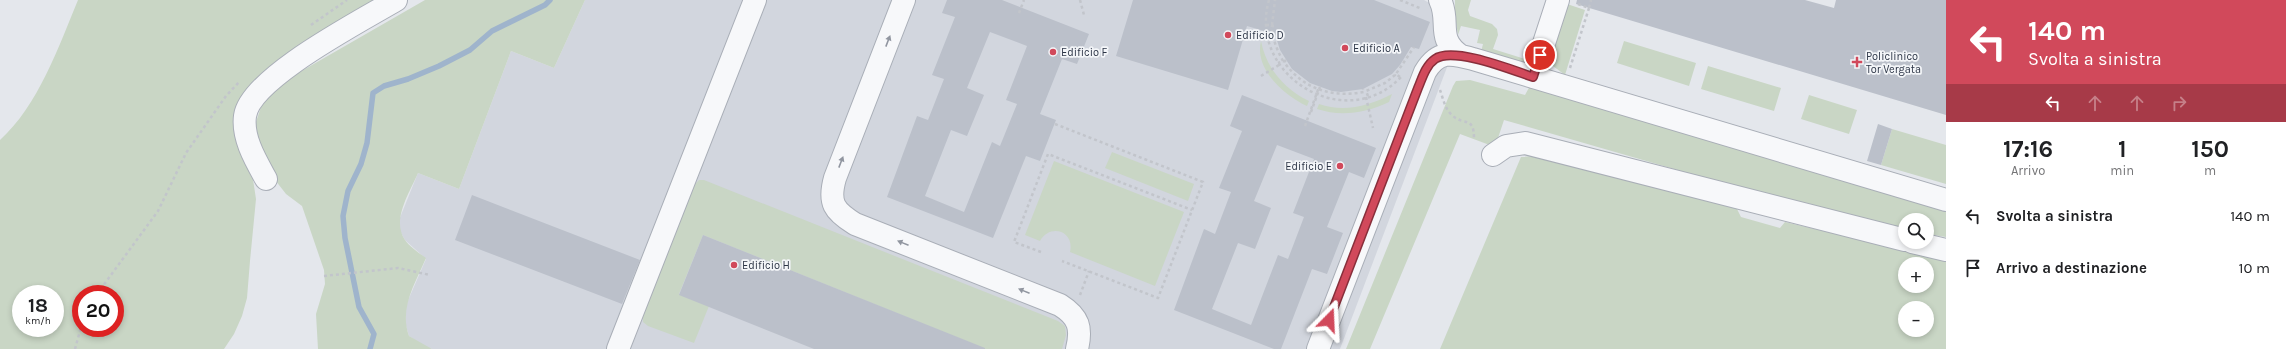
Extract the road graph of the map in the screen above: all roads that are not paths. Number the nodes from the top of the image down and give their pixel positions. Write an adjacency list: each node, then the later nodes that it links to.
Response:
1 (396, 0): 9 (lane)
2 (755, 0): 14 (lane)
3 (904, 0): 15 (lane, one-way to 3)
4 (1440, 0): 6 (lane)
5 (1566, 1): 7 (lane)
6 (1461, 56): 7 (lane); 16 (lane)
7 (1533, 77): 10 (lane)
8 (1493, 155): 11 (lane)
9 (266, 179)
10 (1946, 200)
11 (1898, 238)
12 (1934, 247): 13 (lane)
13 (1946, 250)
14 (618, 349)
15 (1076, 349)
16 (1318, 349)

